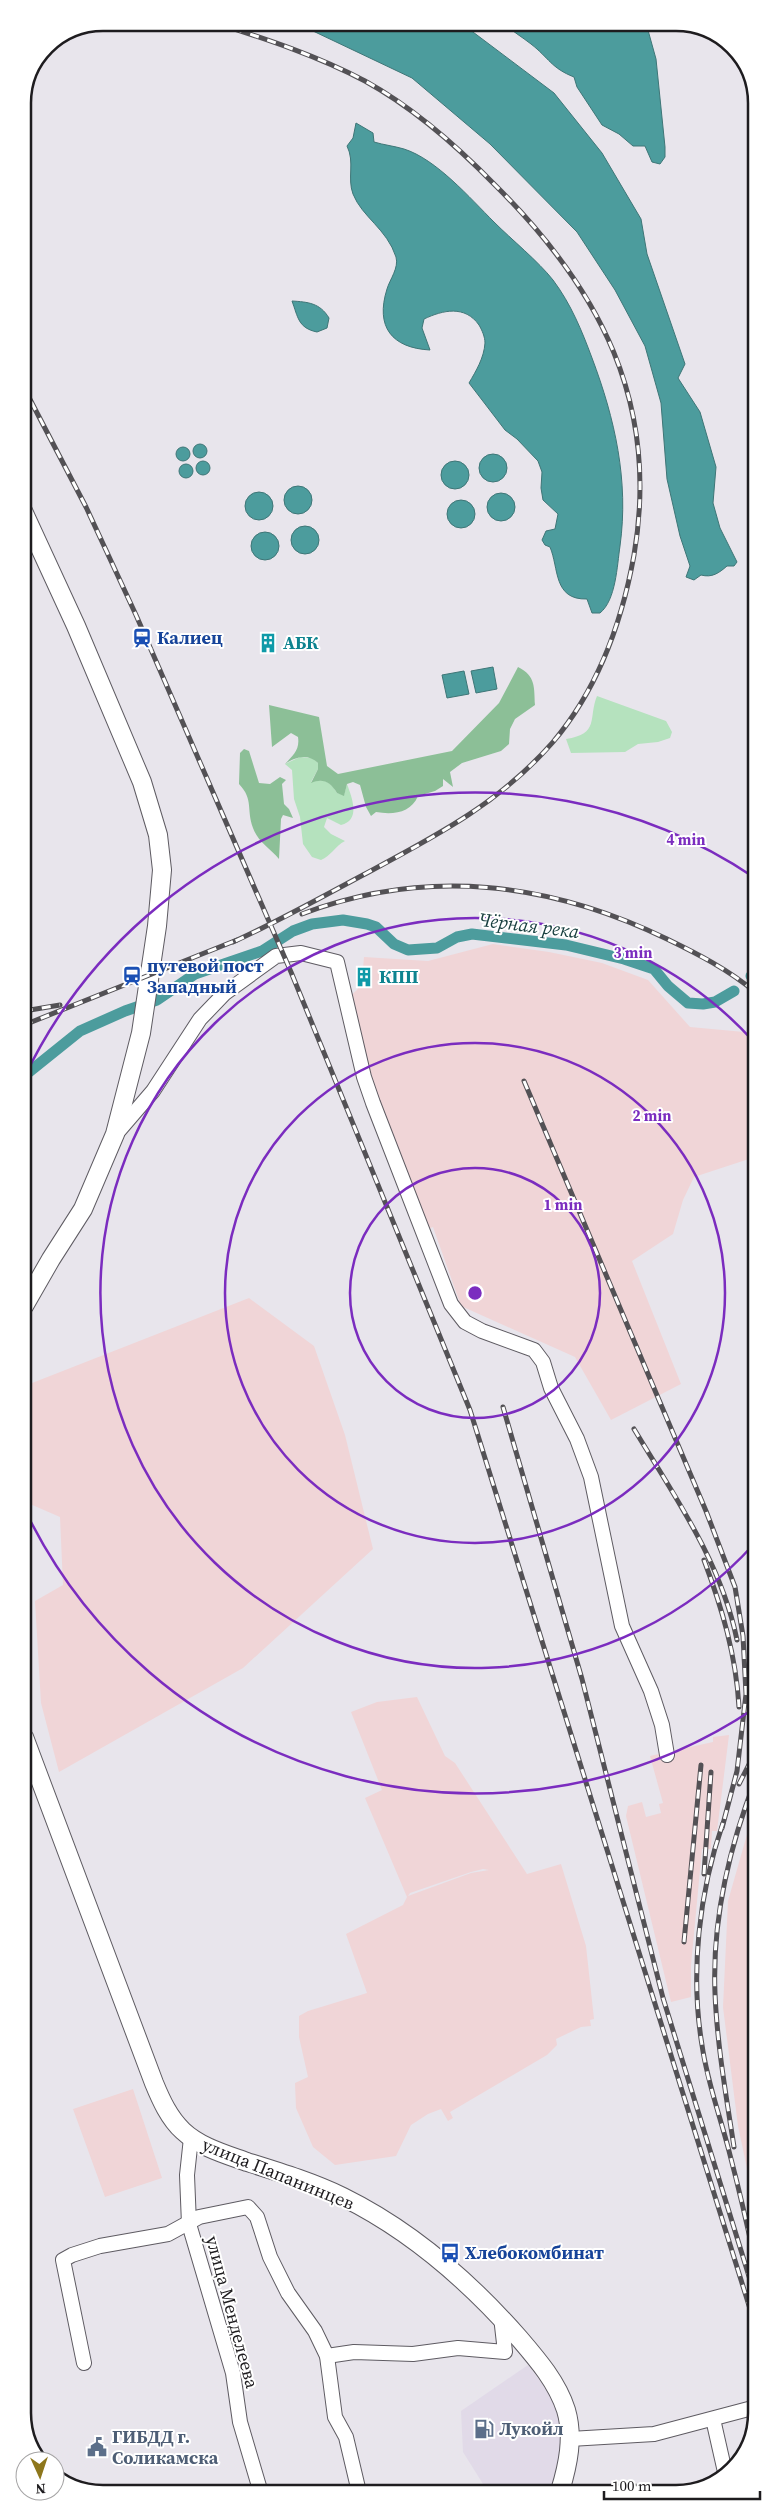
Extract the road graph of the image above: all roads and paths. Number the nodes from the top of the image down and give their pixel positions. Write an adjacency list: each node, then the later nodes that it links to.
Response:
1 (31, 529): 2 (main road)
2 (115, 1134): 3 (main road); 4 (street)
3 (31, 1293)
4 (667, 1755)
5 (31, 1756): 6 (main road, улица Папанинцев)
6 (191, 2138): 7 (street, улица Менделеева); 8 (main road, улица Папанинцев)
7 (190, 2224): 9 (street); 10 (street); 15 (street, улица Менделеева)
8 (500, 2317): 9 (street); 13 (main road, улица Папанинцев)
9 (327, 2356): 16 (street)
10 (84, 2363)
11 (748, 2409): 12 (street)
12 (713, 2419): 13 (street); 14 (street)
13 (570, 2439): 17 (main road, улица Папанинцев)
14 (724, 2466)
15 (259, 2485)
16 (357, 2485)
17 (562, 2485)

